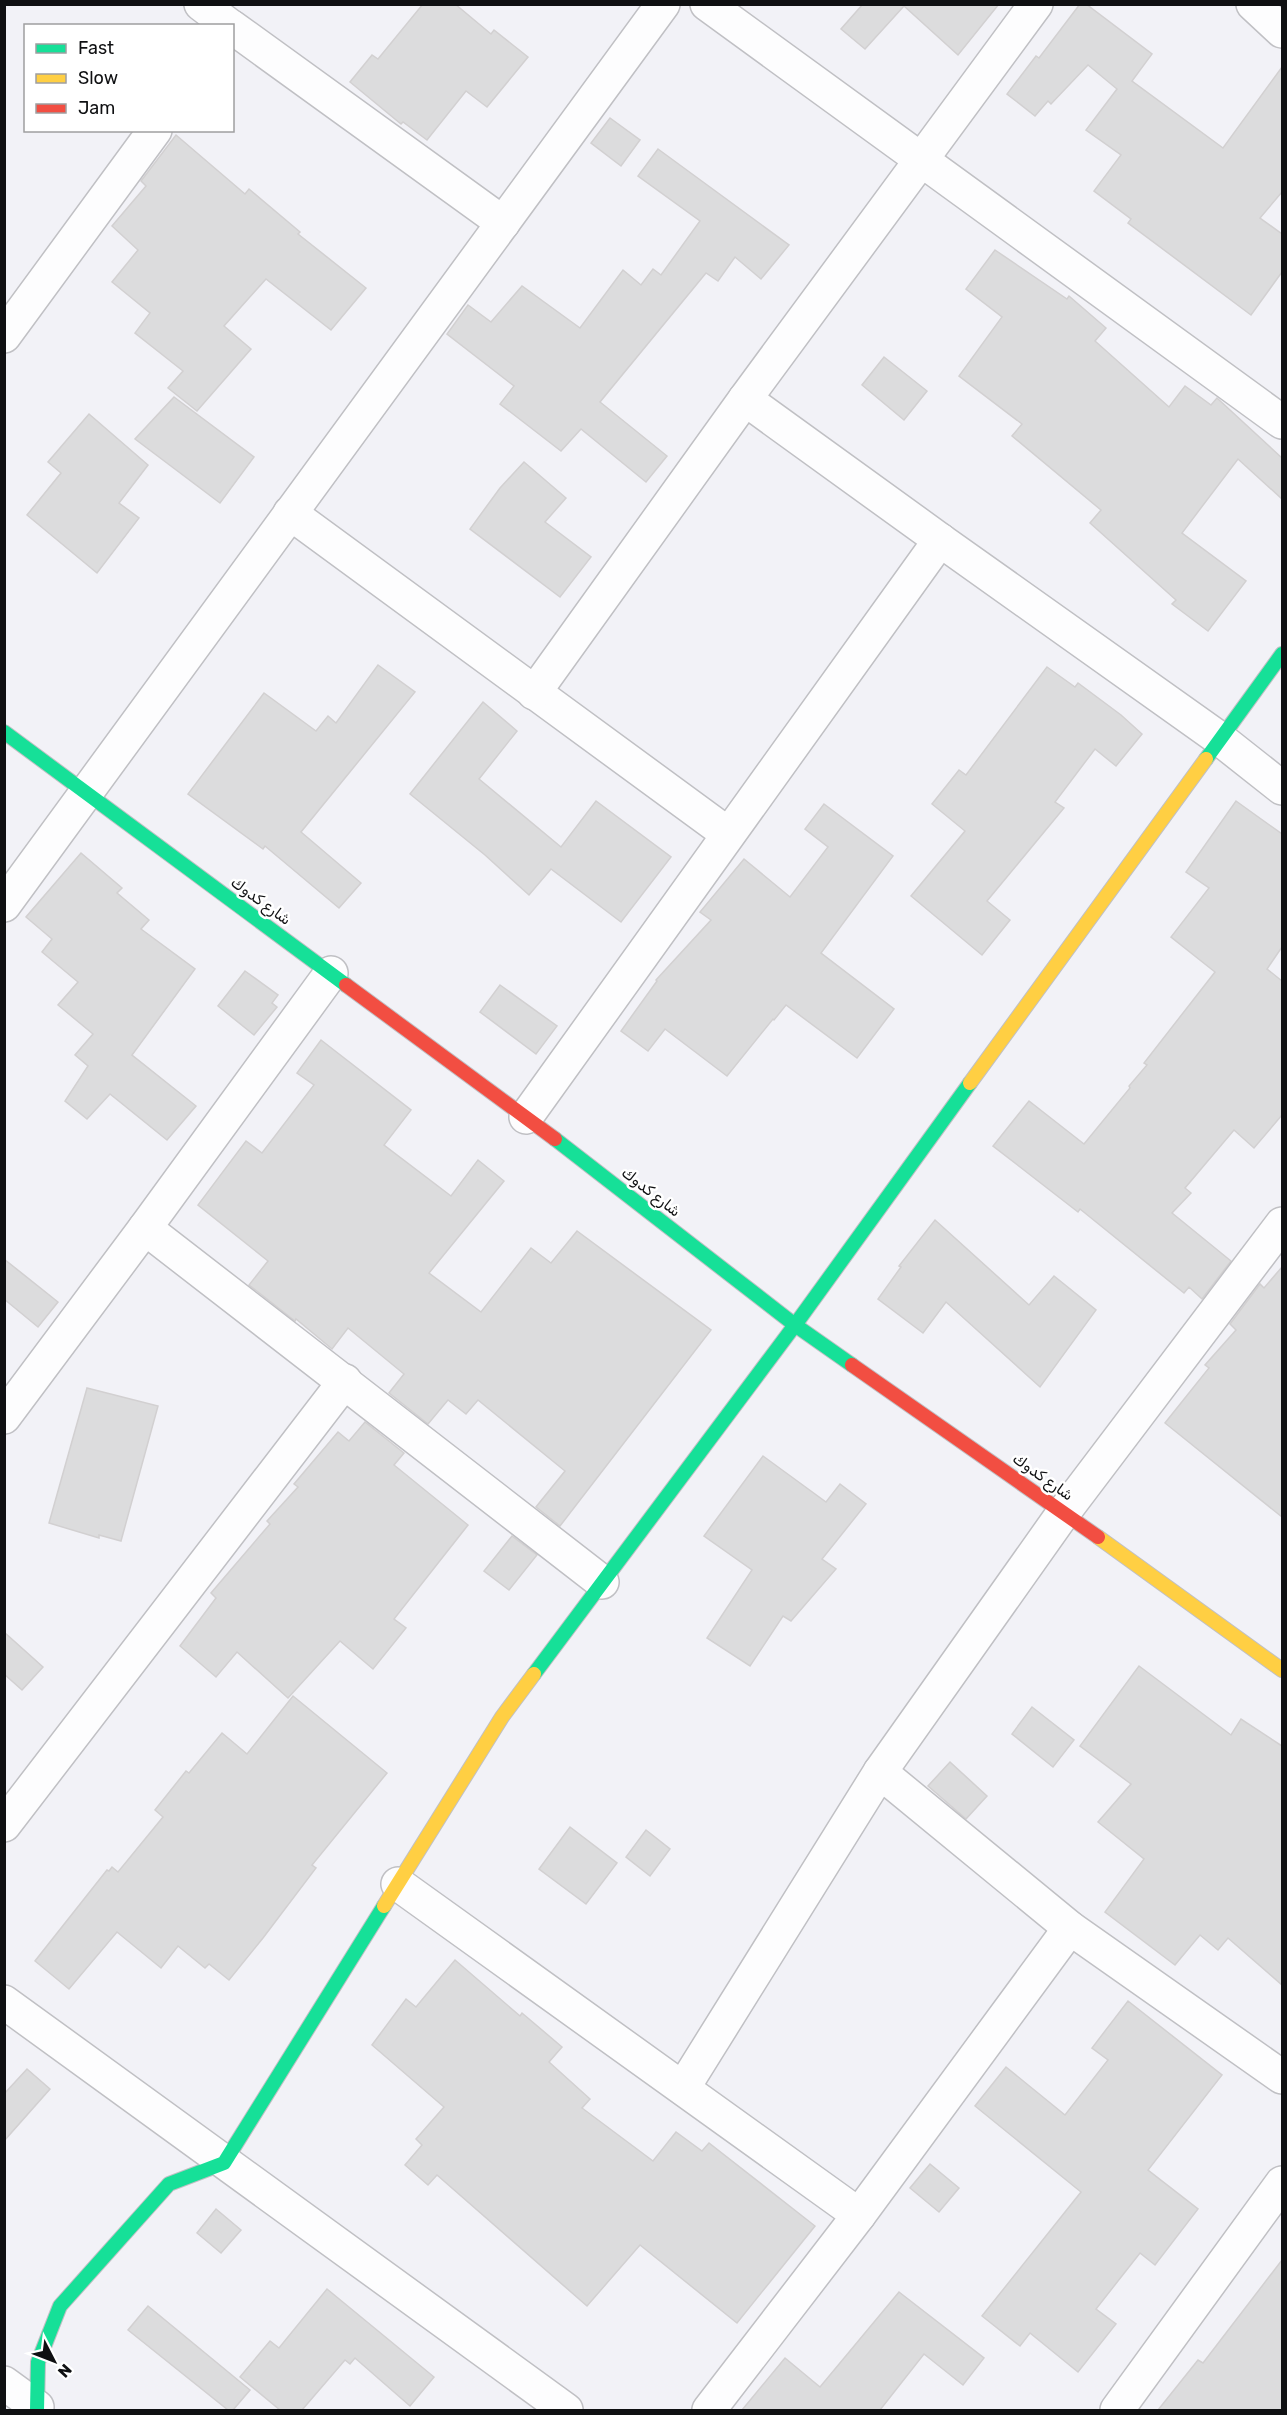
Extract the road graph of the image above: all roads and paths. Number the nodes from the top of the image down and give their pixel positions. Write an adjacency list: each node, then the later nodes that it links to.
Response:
1 (201, 4): 6 (street)
2 (663, 4): 11 (street)
3 (707, 4): 10 (street)
4 (1036, 4): 10 (street)
5 (1253, 4): 8 (street)
6 (228, 24)
7 (234, 28): 11 (street)
8 (1282, 32)
9 (154, 132): 12 (street)
10 (920, 159): 13 (street); 14 (street)
11 (503, 223): 15 (street)
12 (5, 335)
13 (745, 399): 16 (street); 18 (street)
14 (1282, 422)
15 (290, 513): 18 (street); 22 (street)
16 (940, 540): 20 (street); 23 (street)
17 (1282, 654): 20 (street)
18 (534, 693): 23 (street)
19 (4, 732): 22 (street, شارع كدوك)
20 (1220, 739): 21 (street); 29 (street)
21 (1282, 788)
22 (86, 793): 24 (street); 25 (street, شارع كدوك)
23 (728, 834): 26 (street)
24 (4, 905)
25 (331, 973): 26 (street, شارع كدوك); 27 (street)
26 (526, 1116): 29 (street, شارع كدوك)
27 (146, 1228): 30 (street); 31 (street)
28 (1280, 1233): 32 (street)
29 (795, 1325): 32 (street, شارع كدوك); 33 (street)
30 (345, 1381): 33 (street); 36 (street)
31 (4, 1417)
32 (1064, 1512): 34 (street, شارع كدوك); 35 (street)
33 (602, 1582): 37 (street)
34 (1282, 1670)
35 (880, 1772): 38 (street); 41 (street)
36 (4, 1825)
37 (398, 1884): 41 (street); 42 (street)
38 (1070, 1928): 40 (street); 44 (street)
39 (4, 2002): 42 (street)
40 (1282, 2078)
41 (683, 2088): 44 (street)
42 (224, 2163): 46 (street); 47 (street)
43 (1282, 2183): 49 (street)
44 (859, 2215): 48 (street)
45 (4, 2383): 46 (street)
46 (37, 2409)
47 (566, 2410)
48 (709, 2410)
49 (1117, 2410)

